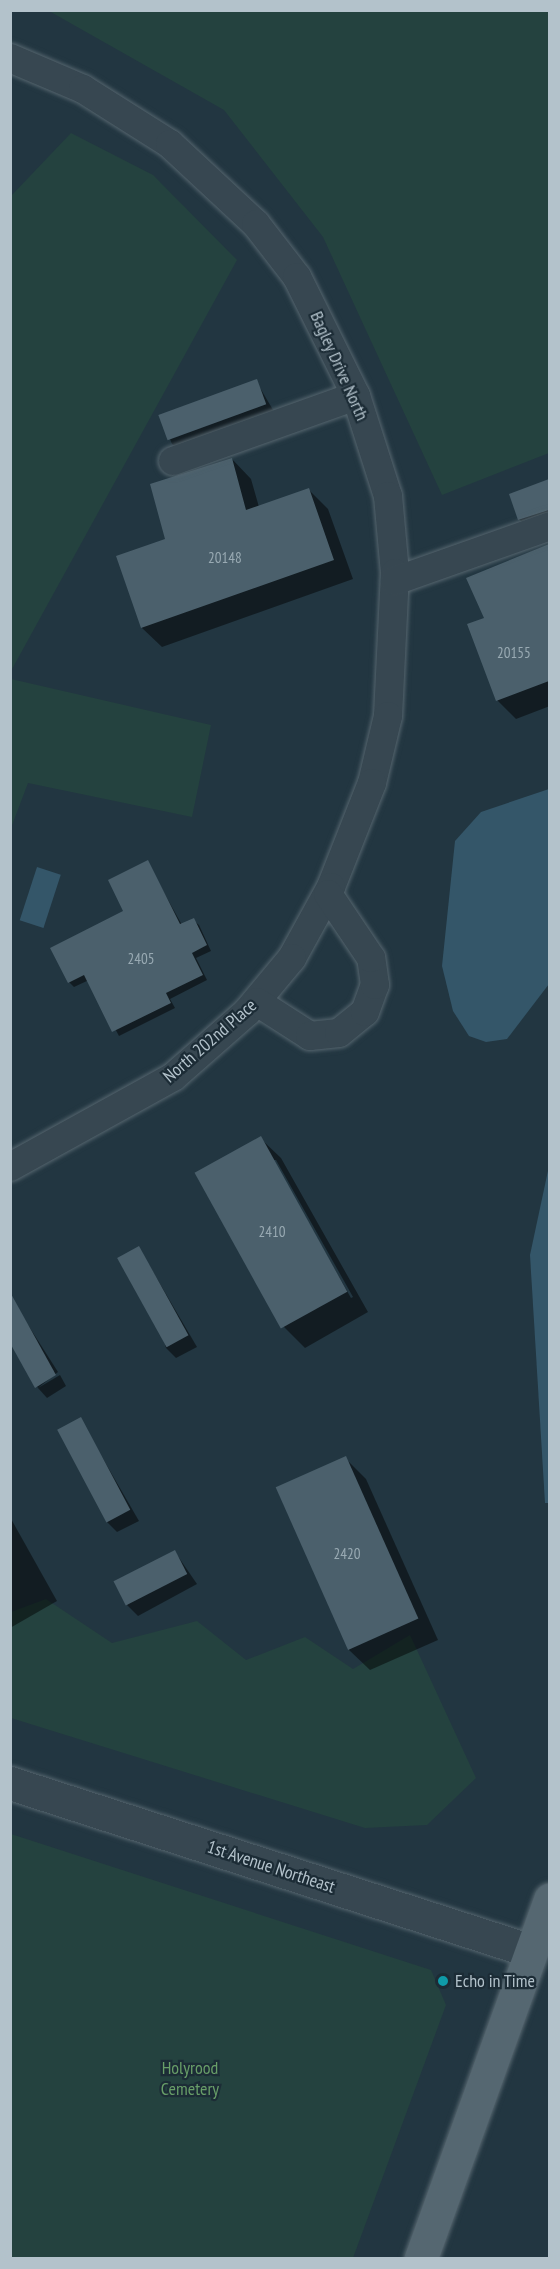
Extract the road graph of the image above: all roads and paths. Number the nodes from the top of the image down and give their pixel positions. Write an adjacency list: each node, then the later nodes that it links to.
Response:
1 (10, 58): 2 (street, Bagley Drive North)
2 (356, 396): 3 (street); 5 (street, Bagley Drive North)
3 (173, 461)
4 (549, 526): 5 (street)
5 (395, 581): 6 (street, Bagley Drive North)
6 (372, 783): 7 (street, North 202nd Place)
7 (328, 894): 8 (street, North 202nd Place); 8 (street)
8 (256, 1002): 9 (street, North 202nd Place)
9 (10, 1167)
10 (10, 1783): 12 (street, 1st Avenue Northeast)
11 (549, 1900): 12 (main road)
12 (531, 1951): 13 (main road)
13 (421, 2259)

